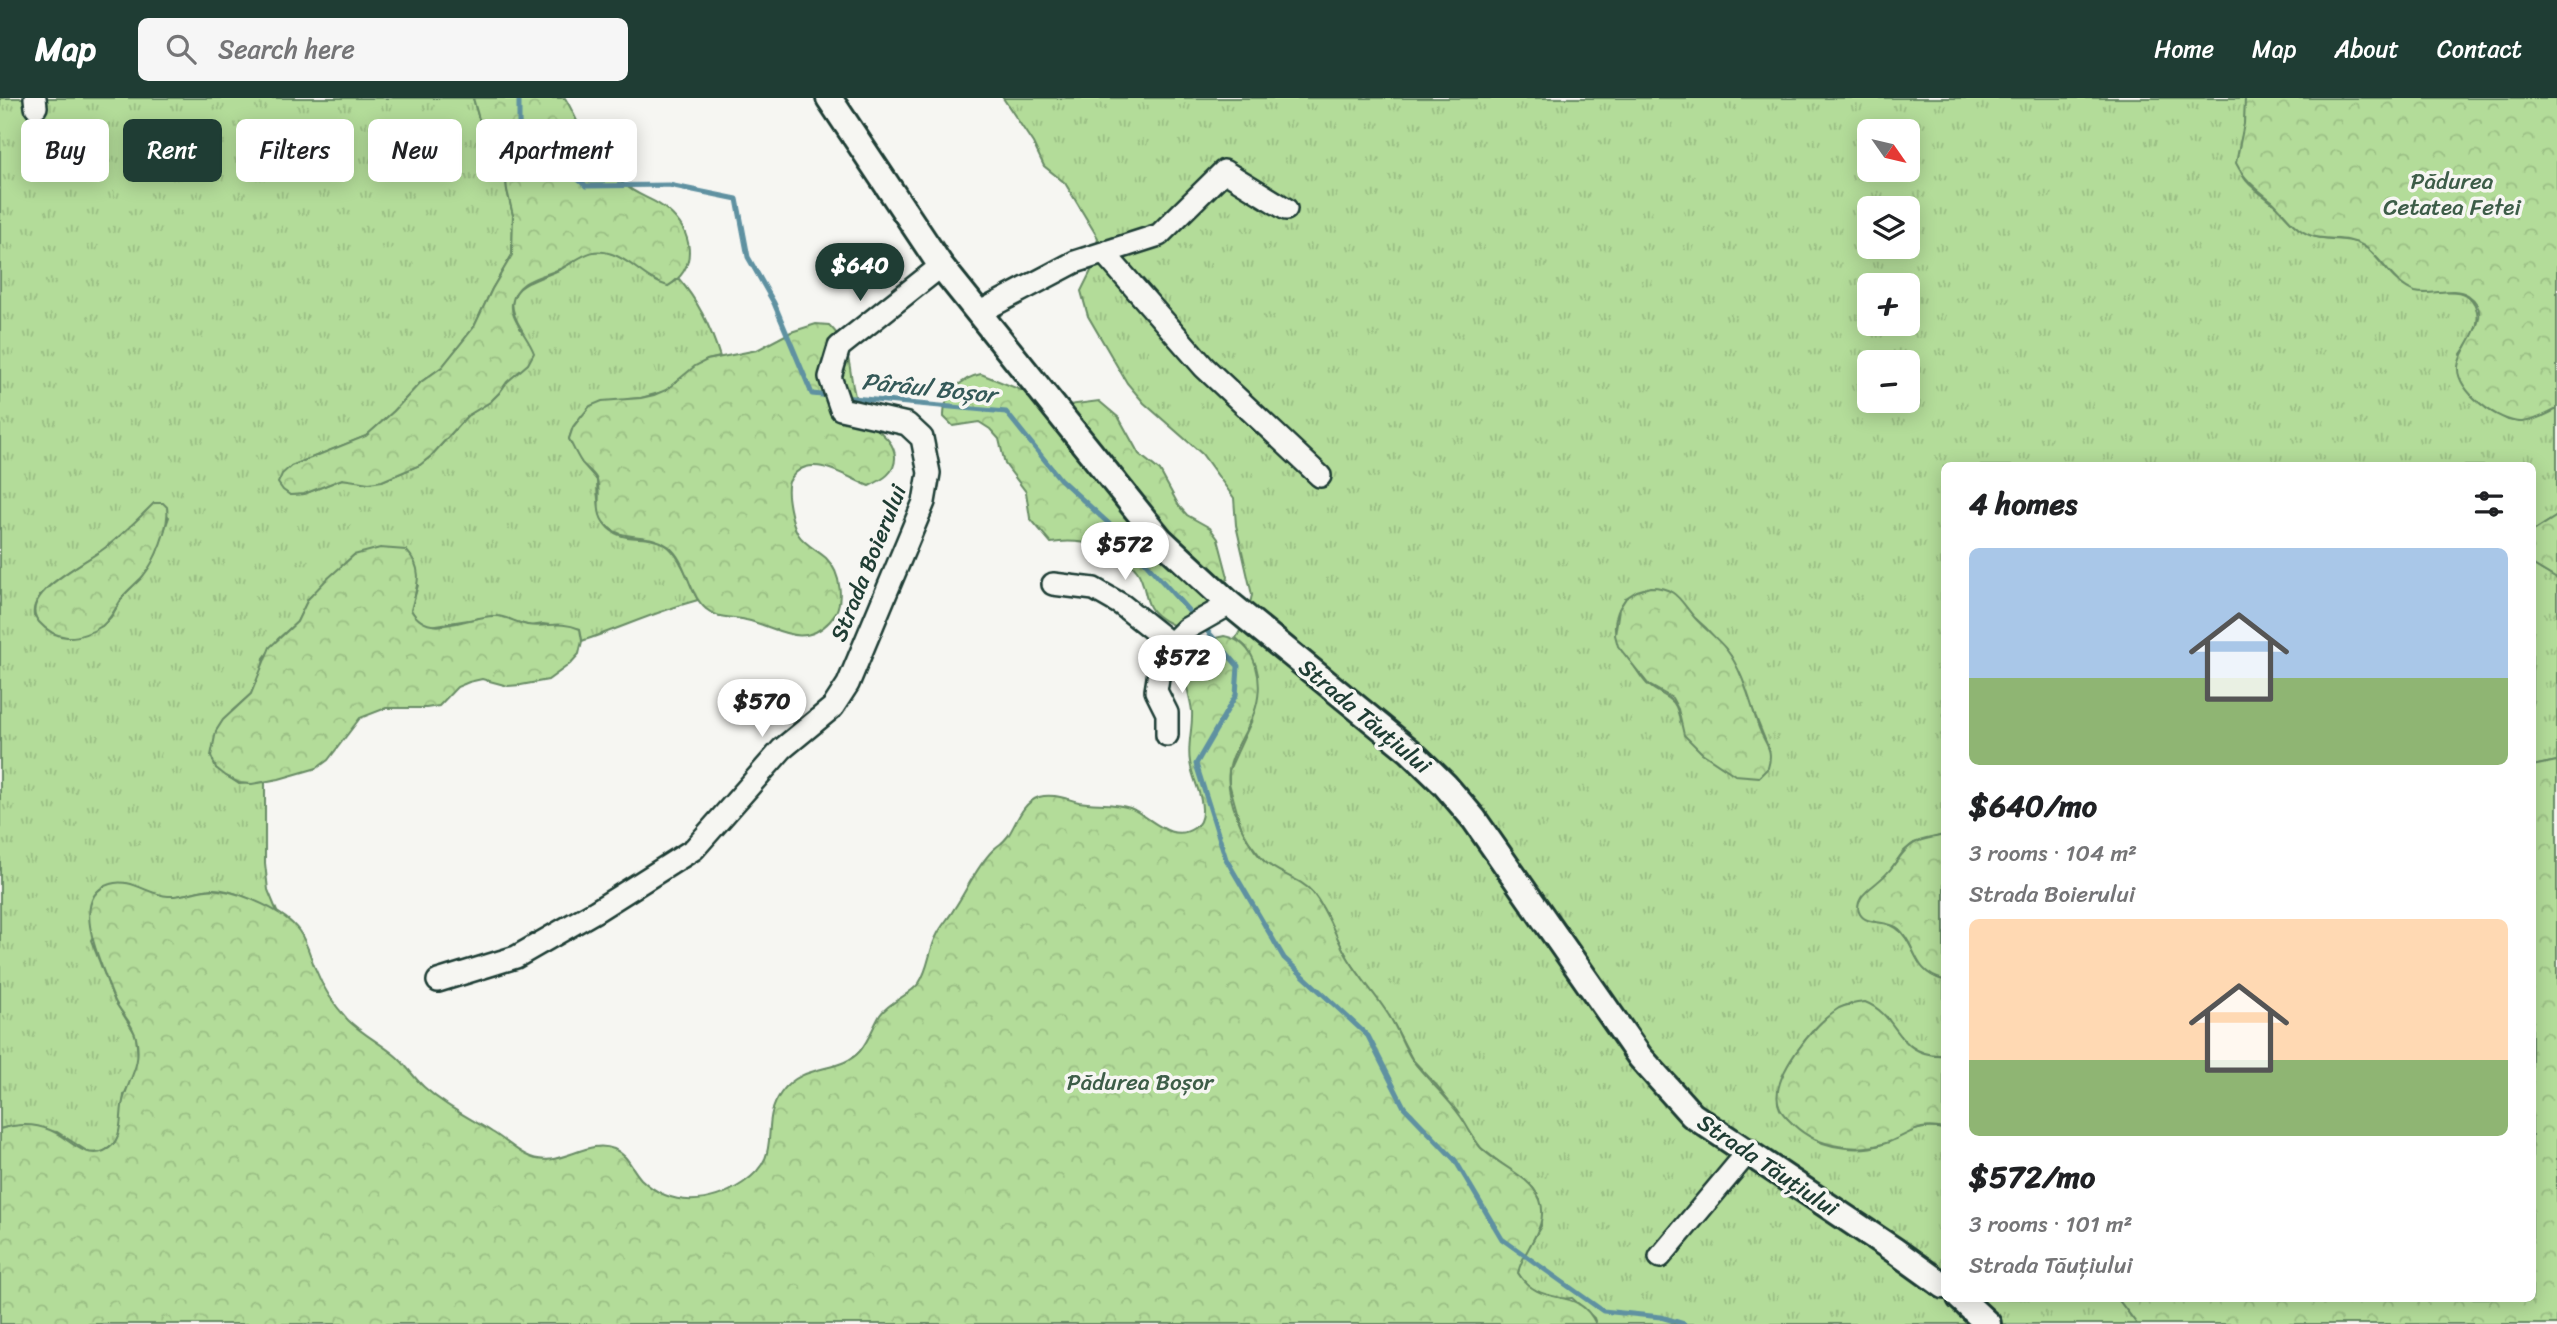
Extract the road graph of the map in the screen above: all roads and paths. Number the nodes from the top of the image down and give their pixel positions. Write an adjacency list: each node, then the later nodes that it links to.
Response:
1 (836, 101): 4 (street, Strada Tăuțiului)
2 (1286, 209): 3 (street)
3 (1105, 254): 5 (street); 6 (street)
4 (941, 266): 5 (street, Strada Tăuțiului); 11 (street, Strada Boierului)
5 (981, 312): 8 (street, Strada Tăuțiului)
6 (1320, 476)
7 (1053, 584): 9 (street)
8 (1230, 604): 9 (street); 12 (street, Strada Tăuțiului)
9 (1171, 644): 10 (street)
10 (1167, 735)
11 (438, 981)
12 (1748, 1152): 13 (street); 14 (street, Strada Tăuțiului)
13 (1660, 1257)
14 (1941, 1284)
15 (1963, 1302): 16 (street)
16 (1988, 1324)

